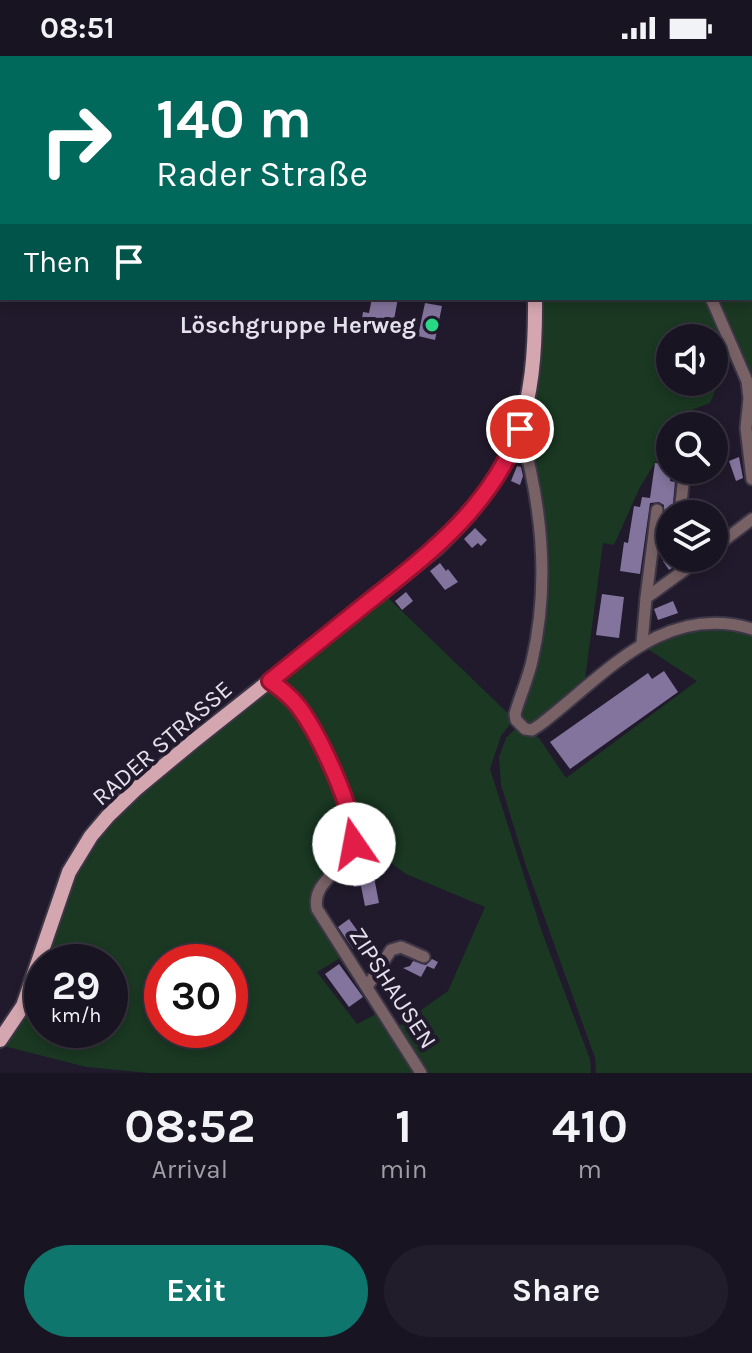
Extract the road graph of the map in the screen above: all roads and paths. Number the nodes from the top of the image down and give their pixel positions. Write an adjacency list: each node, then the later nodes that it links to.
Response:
1 (535, 300): 3 (main road, RADER STRASSE)
2 (712, 300): 4 (street)
3 (520, 429): 11 (street); 12 (main road, RADER STRASSE)
4 (752, 479)
5 (656, 518): 9 (street)
6 (752, 519): 7 (street)
7 (728, 537)
8 (682, 572): 9 (street)
9 (646, 598): 11 (street)
10 (752, 629): 11 (street)
11 (642, 643)
12 (270, 681): 14 (street, ZIPSHAUSEN); 15 (main road, RADER STRASSE)
13 (424, 957): 14 (street)
14 (367, 987): 16 (street, ZIPSHAUSEN)
15 (0, 1040)
16 (421, 1073)

